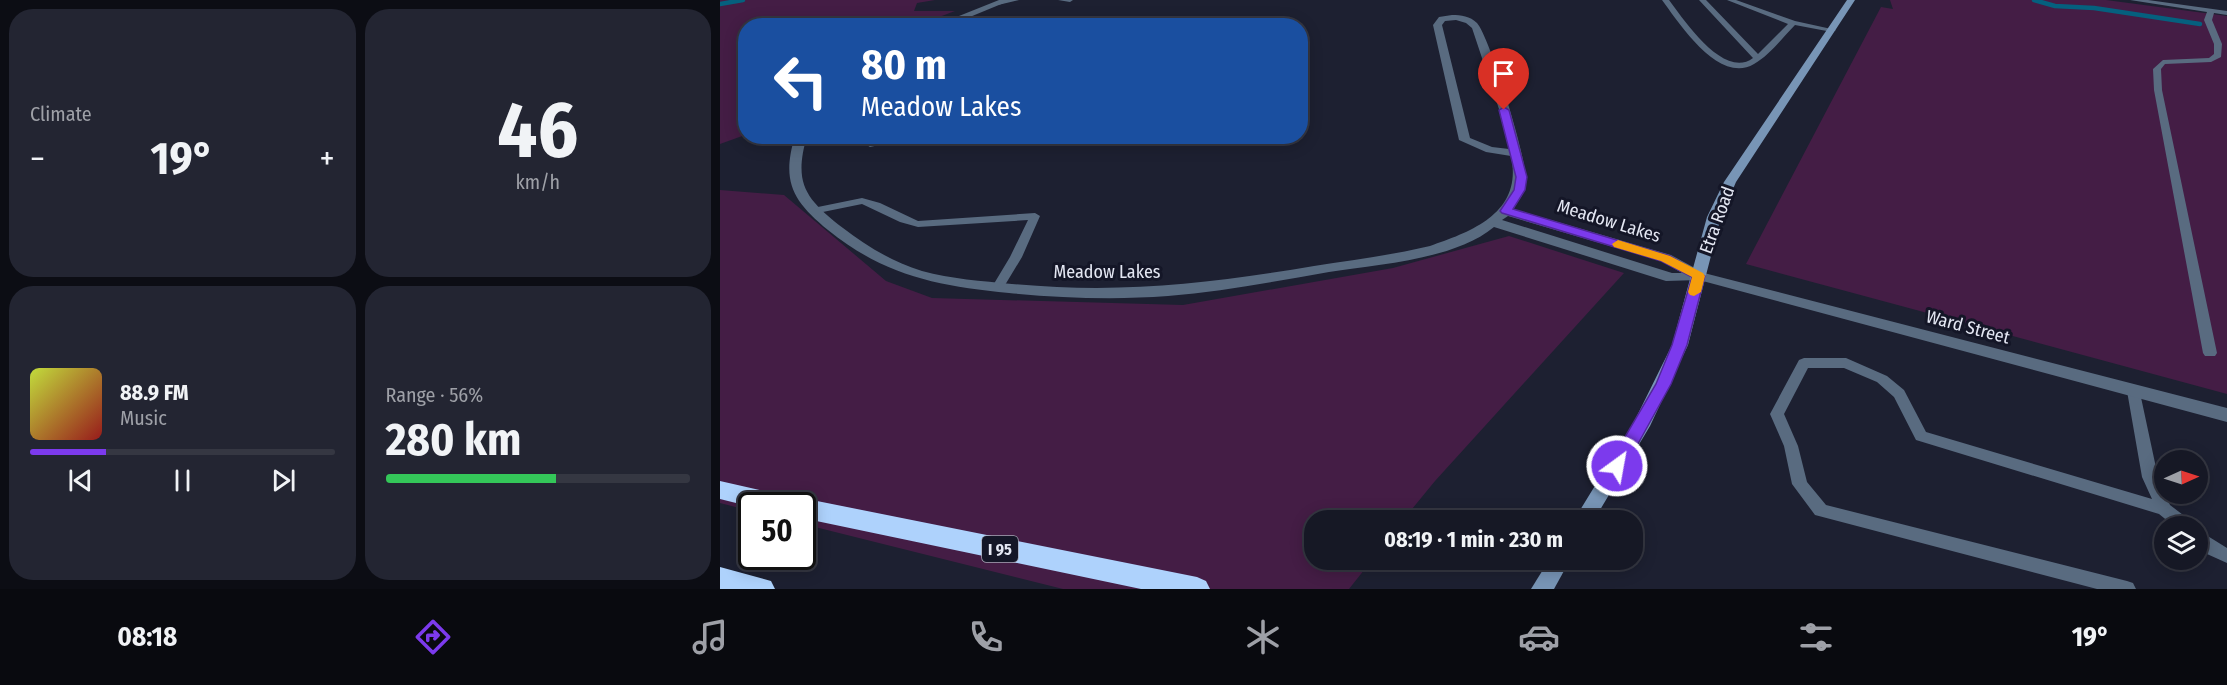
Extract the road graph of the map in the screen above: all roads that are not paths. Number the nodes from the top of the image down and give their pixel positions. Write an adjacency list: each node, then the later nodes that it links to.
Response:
1 (1016, 0): 9 (lane)
2 (1061, 0): 3 (lane)
3 (1070, 0)
4 (1665, 0): 15 (lane)
5 (1702, 0): 15 (lane)
6 (1730, 0): 13 (lane)
7 (1851, 0): 14 (main road, Etra Road)
8 (2133, 0): 10 (lane)
9 (1003, 1): 12 (street)
10 (2211, 11): 11 (lane); 23 (lane)
11 (2227, 13)
12 (959, 18)
13 (1793, 23): 14 (lane); 15 (lane)
14 (1832, 30): 21 (main road, Etra Road)
15 (1757, 57)
16 (799, 144): 18 (street, Meadow Lakes)
17 (1515, 153): 17 (street, Meadow Lakes); 19 (street, Meadow Lakes)
18 (813, 211): 22 (street, Meadow Lakes); 22 (lane)
19 (1506, 211): 20 (street, Meadow Lakes); 21 (street, Meadow Lakes)
20 (1493, 222): 21 (street, Meadow Lakes); 22 (street, Meadow Lakes)
21 (1699, 276): 24 (street, Ward Street); 29 (main road, Etra Road)
22 (998, 286)
23 (2210, 353)
24 (2134, 391): 25 (street, Ward Street); 28 (lane)
25 (2227, 415)
26 (720, 490): 27 (highway)
27 (738, 494)
28 (2164, 509): 31 (lane); 39 (lane)
29 (1590, 510)
30 (816, 511): 37 (highway, I 95)
31 (2173, 516)
32 (2208, 545): 33 (lane)
33 (2227, 556)
34 (1554, 570): 38 (main road)
35 (720, 578): 36 (highway)
36 (762, 589)
37 (1197, 589)
38 (1542, 589)
39 (2127, 589)

